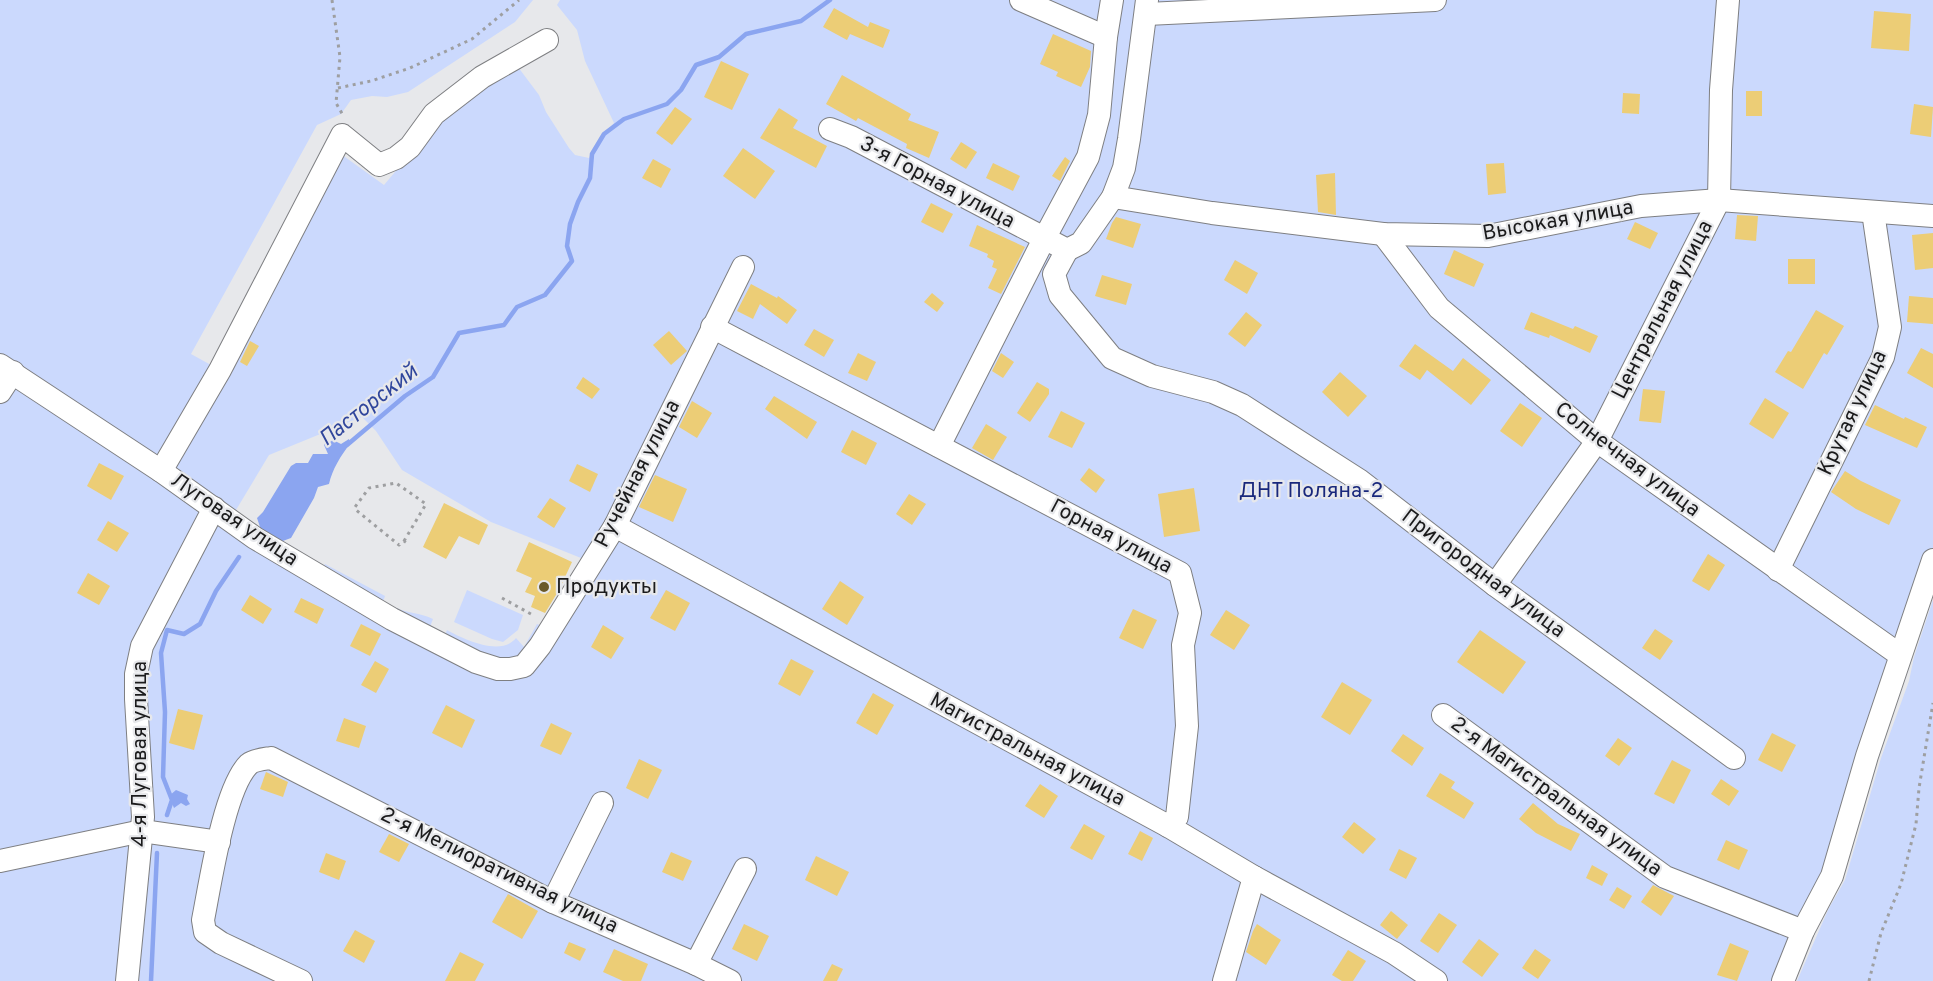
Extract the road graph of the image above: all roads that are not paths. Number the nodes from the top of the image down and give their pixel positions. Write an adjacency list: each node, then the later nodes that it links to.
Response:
1 (1021, 0): 6 (street)
2 (1112, 0): 6 (street)
3 (1435, 0): 5 (street)
4 (1728, 0): 10 (street, Центральная улица)
5 (1147, 7): 9 (street)
6 (1106, 37): 14 (street)
7 (547, 40): 22 (street)
8 (830, 129): 14 (street, 3-я Горная улица)
9 (1113, 197): 13 (street, Высокая улица); 15 (street)
10 (1719, 200): 11 (street, Высокая улица); 13 (street, Высокая улица); 20 (street, Центральная улица)
11 (1874, 212): 12 (street, Высокая улица); 26 (street, Крутая улица)
12 (1933, 216)
13 (1383, 234): 20 (street, Солнечная улица)
14 (1044, 239): 15 (street, 3-я Горная улица); 21 (street)
15 (1067, 250): 27 (street, Пригородная улица)
16 (743, 267): 17 (street, Ручейная улица)
17 (712, 327): 21 (street, Горная улица); 24 (street, Ручейная улица)
18 (6, 368): 19 (street); 22 (street, Луговая улица)
19 (0, 392)
20 (1597, 441): 26 (street, Солнечная улица); 27 (street, Центральная улица)
21 (939, 446): 33 (street, Горная улица)
22 (161, 471): 23 (street, Луговая улица)
23 (214, 508): 28 (street, Луговая улица); 34 (street, 4-я Луговая улица)
24 (615, 526): 28 (street, Ручейная улица); 33 (street, Магистральная улица)
25 (1933, 560): 29 (street)
26 (1778, 570): 29 (street, Солнечная улица)
27 (1495, 585): 31 (street, Пригородная улица)
28 (476, 662)
29 (1899, 663): 40 (street)
30 (1443, 715): 40 (street, 2-я Магистральная улица)
31 (1734, 758)
32 (602, 803): 39 (street)
33 (1167, 826): 38 (street, Магистральная улица)
34 (142, 831): 35 (street); 36 (street); 42 (street, 4-я Луговая улица)
35 (219, 842): 39 (street, 2-я Мелиоративная улица); 43 (street)
36 (0, 861)
37 (745, 869): 41 (street)
38 (1254, 877): 45 (street); 46 (street, Магистральная улица)
39 (553, 902): 41 (street, 2-я Мелиоративная улица)
40 (1803, 931): 47 (street)
41 (696, 964): 44 (street, 2-я Мелиоративная улица)
42 (127, 981)
43 (301, 981)
44 (729, 981)
45 (1224, 981)
46 (1436, 981)
47 (1783, 981)

